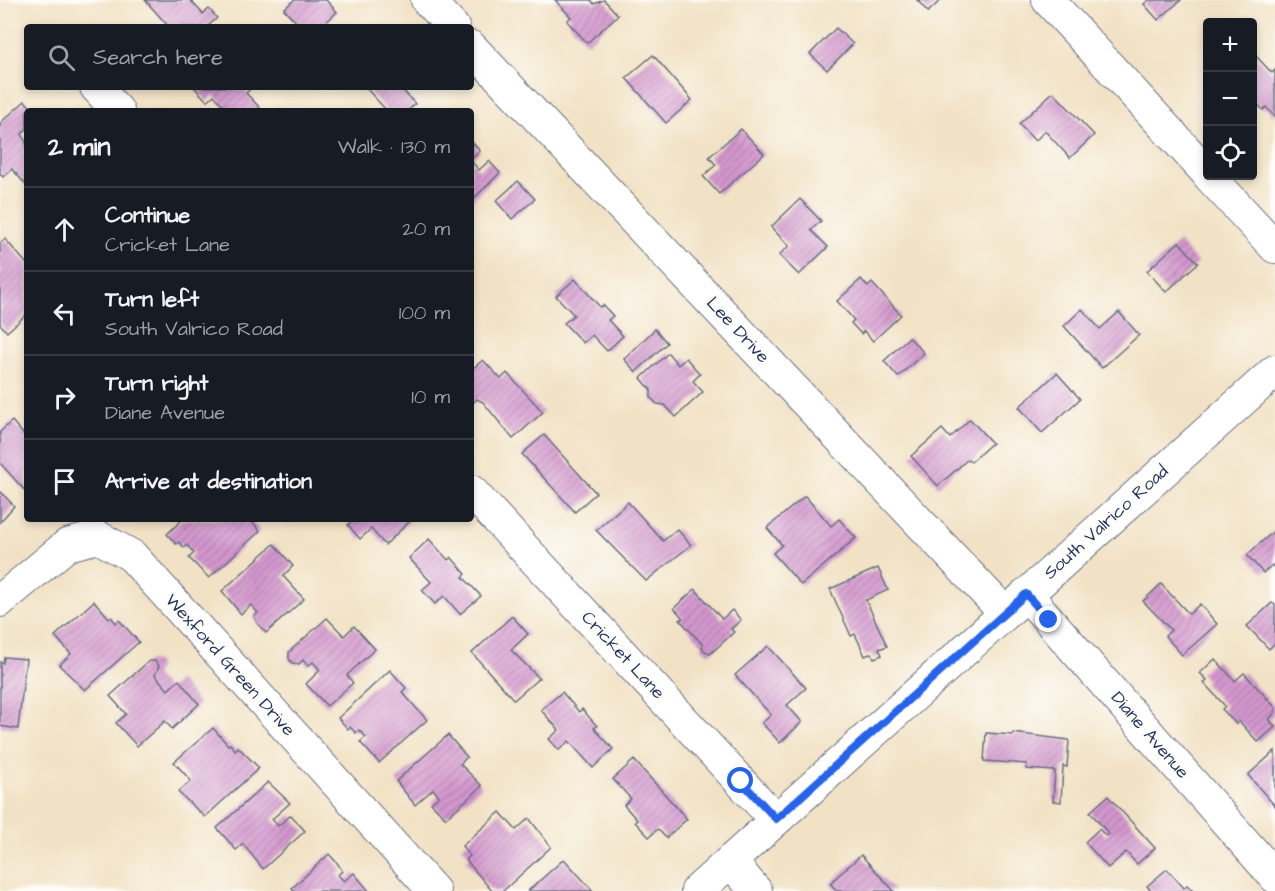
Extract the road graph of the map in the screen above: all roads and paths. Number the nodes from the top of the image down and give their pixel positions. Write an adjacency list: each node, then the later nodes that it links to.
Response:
1 (427, 0): 3 (street)
2 (1048, 0): 7 (street)
3 (450, 24)
4 (474, 49): 13 (street, Lee Drive)
5 (99, 90): 6 (street)
6 (115, 108)
7 (1203, 170)
8 (1213, 180): 9 (street)
9 (1275, 247)
10 (1275, 371): 13 (street, South Valrico Road)
11 (474, 494): 14 (street, Cricket Lane)
12 (0, 601): 17 (street, Wexford Green Drive)
13 (1016, 603): 14 (street, South Valrico Road); 16 (street, Diane Avenue)
14 (776, 819): 15 (street, South Valrico Road)
15 (730, 861): 18 (street, South Valrico Road); 19 (street)
16 (1275, 877)
17 (434, 891)
18 (697, 891)
19 (756, 891)

